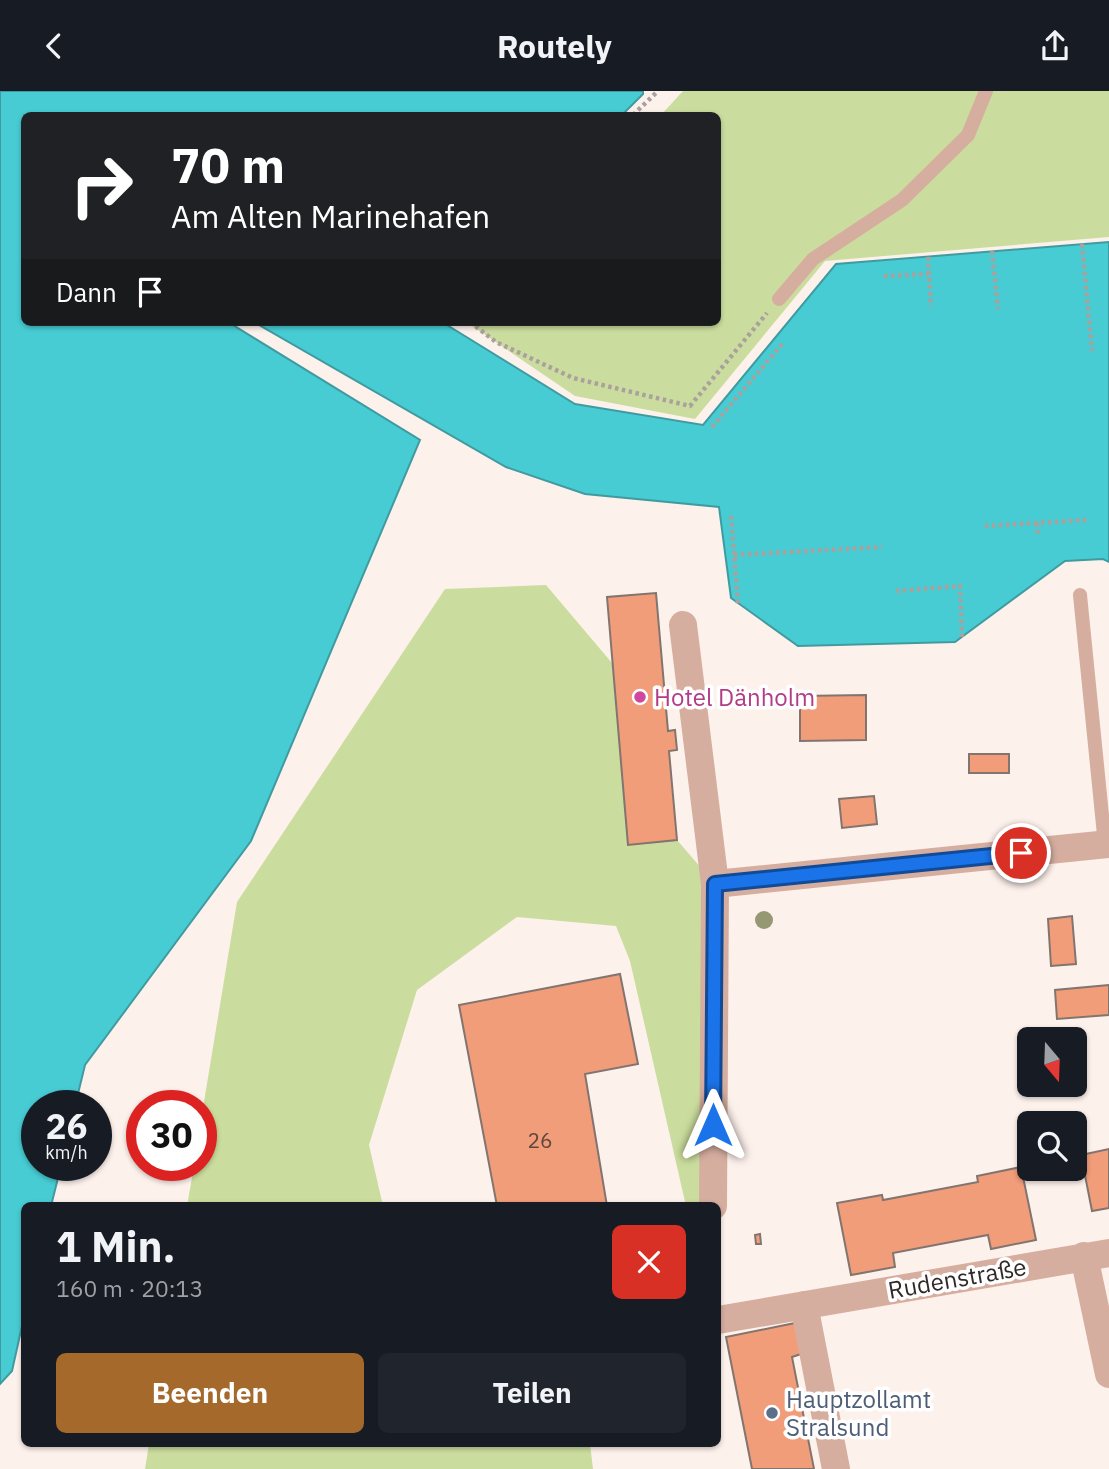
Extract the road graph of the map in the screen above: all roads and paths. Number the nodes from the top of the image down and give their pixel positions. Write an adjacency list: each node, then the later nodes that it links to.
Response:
1 (658, 91): 3 (path)
2 (986, 91): 9 (lane)
3 (636, 112)
4 (1082, 244): 14 (path)
5 (992, 251): 11 (path)
6 (928, 257): 7 (path)
7 (929, 274): 8 (path); 10 (path)
8 (884, 276)
9 (779, 299): 12 (path)
10 (931, 307)
11 (998, 309)
12 (476, 326)
13 (783, 343): 15 (path)
14 (1092, 351)
15 (712, 427)
16 (731, 516): 22 (path)
17 (1088, 520): 18 (path)
18 (1037, 523): 19 (path); 20 (path)
19 (985, 526)
20 (1038, 537)
21 (882, 547): 22 (path)
22 (734, 555): 25 (path)
23 (896, 591): 27 (path)
24 (1080, 595): 28 (lane)
25 (738, 603)
26 (683, 625): 29 (street)
27 (962, 637)
28 (1107, 844): 29 (street)
29 (715, 884): 30 (street)
30 (713, 1202)
31 (1097, 1254): 32 (street, Rudenstraße); 34 (street)
32 (804, 1305): 33 (street, Rudenstraße); 35 (street)
33 (721, 1319)
34 (1109, 1374)
35 (836, 1469)

